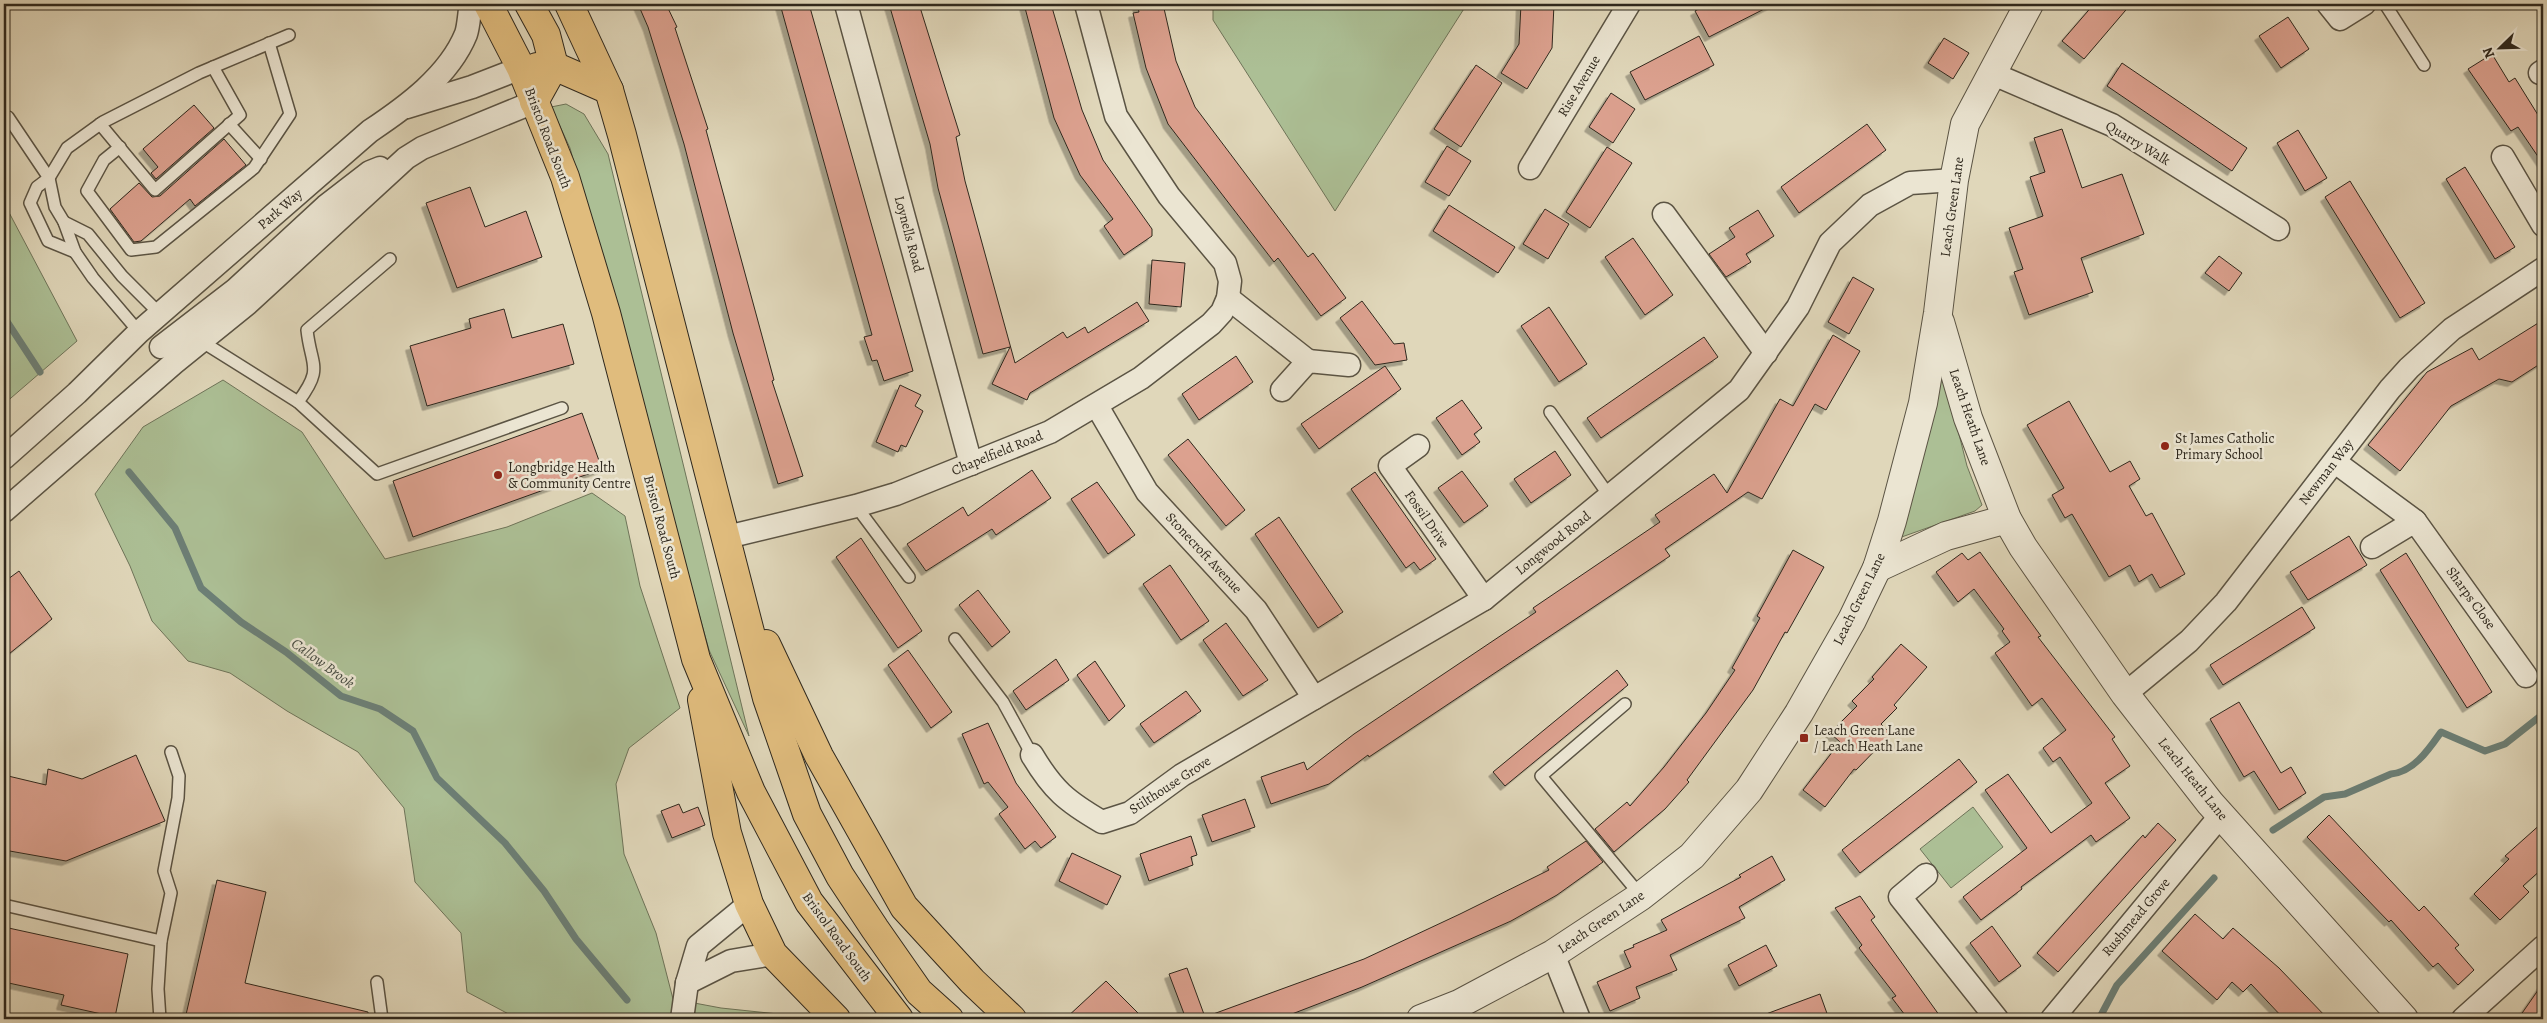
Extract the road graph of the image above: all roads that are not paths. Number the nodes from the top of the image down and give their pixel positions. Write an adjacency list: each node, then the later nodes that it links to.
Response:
1 (471, 4): 21 (street, Park Way)
2 (488, 4): 17 (highway, Bristol Road South)
3 (529, 4): 15 (highway)
4 (569, 4): 19 (highway)
5 (846, 4): 56 (street, Loynells Road)
6 (1086, 4): 39 (street)
7 (1629, 4): 29 (street, Rise Avenue)
8 (2029, 4): 18 (street, Leach Green Lane)
9 (2328, 4): 10 (street)
10 (2364, 4)
11 (2385, 4): 14 (lane)
12 (289, 35): 13 (lane)
13 (269, 43): 16 (lane); 28 (lane)
14 (2424, 65)
15 (554, 66): 17 (highway); 19 (highway); 20 (highway)
16 (213, 67): 23 (lane); 24 (lane)
17 (521, 68): 20 (highway, Bristol Road South); 21 (street, Park Way)
18 (1991, 73): 31 (street, Leach Green Lane); 35 (street, Quarry Walk)
19 (609, 90): 62 (highway)
20 (534, 102): 27 (street, Park Way); 69 (highway, Bristol Road South)
21 (404, 108): 41 (street, Park Way)
22 (8, 117): 30 (lane)
23 (100, 124): 25 (lane); 30 (lane)
24 (229, 124): 25 (lane); 28 (lane)
25 (120, 147): 28 (lane)
26 (2503, 157): 34 (street)
27 (406, 158): 43 (street, Park Way); 45 (street, Park Way)
28 (260, 159)
29 (1530, 168)
30 (49, 178): 33 (lane); 36 (lane)
31 (1954, 180): 40 (street, Leach Green Lane); 44 (street, Longwood Road)
32 (1664, 214): 44 (street)
33 (64, 222): 36 (lane); 41 (lane)
34 (2543, 225)
35 (2278, 229)
36 (75, 252): 42 (lane)
37 (390, 259): 49 (lane)
38 (2543, 269): 55 (street, Newman Way)
39 (1228, 298): 46 (street); 50 (street, Chapelfield Road)
40 (1938, 313): 60 (street, Leach Heath Lane); 64 (street, Leach Green Lane)
41 (160, 314): 42 (street, Park Way); 45 (street)
42 (139, 332): 45 (street); 54 (street, Park Way)
43 (201, 341): 45 (street, Park Way); 49 (lane)
44 (1766, 353): 57 (street, Longwood Road)
45 (167, 355): 59 (street, Park Way)
46 (1308, 361): 47 (street); 48 (street)
47 (1348, 365)
48 (1282, 390)
49 (298, 402): 51 (lane)
50 (1097, 406): 56 (street, Chapelfield Road); 72 (street, Stonecroft Avenue)
51 (562, 408)
52 (1550, 412): 57 (lane)
53 (1418, 446): 67 (street, Fossil Drive)
54 (4, 458)
55 (2335, 462): 61 (street, Sharps Close); 71 (street, Newman Way)
56 (971, 464): 58 (street, Chapelfield Road)
57 (1610, 497): 67 (street, Longwood Road)
58 (856, 506): 62 (street, Chapelfield Road); 65 (lane)
59 (4, 511)
60 (2007, 519): 64 (street); 71 (street, Leach Heath Lane)
61 (2415, 521): 63 (street); 70 (street, Sharps Close)
62 (727, 536): 66 (highway)
63 (2372, 548)
64 (1877, 568): 78 (street, Leach Green Lane)
65 (908, 577)
66 (737, 584): 92 (highway); 93 (highway)
67 (1484, 599): 72 (street, Longwood Road)
68 (955, 639): 75 (lane, Stilthouse Grove)
69 (696, 659): 79 (highway); 87 (highway, Bristol Road South)
70 (2526, 676)
71 (2125, 694): 76 (street, Leach Heath Lane)
72 (1314, 698): 75 (street, Stilthouse Grove)
73 (1625, 704): 78 (lane)
74 (171, 752): 81 (lane)
75 (1032, 754)
76 (2221, 815): 97 (street, Rushmead Grove); 98 (street, Leach Heath Lane)
77 (1926, 875): 96 (street)
78 (1641, 896): 84 (street, Leach Green Lane)
79 (749, 904): 83 (highway); 86 (street)
80 (4, 905): 81 (lane)
81 (161, 941): 88 (lane)
82 (2543, 947): 99 (street)
83 (773, 954): 86 (street); 91 (highway)
84 (1553, 954): 94 (street, Leach Green Lane); 95 (street)
85 (377, 982): 89 (lane)
86 (687, 983): 90 (street)
87 (896, 1017)
88 (160, 1019)
89 (382, 1019)
90 (682, 1019)
91 (836, 1019)
92 (948, 1019)
93 (1012, 1019)
94 (1421, 1019)
95 (1579, 1019)
96 (1997, 1019)
97 (2052, 1019)
98 (2404, 1019)
99 (2463, 1019)

